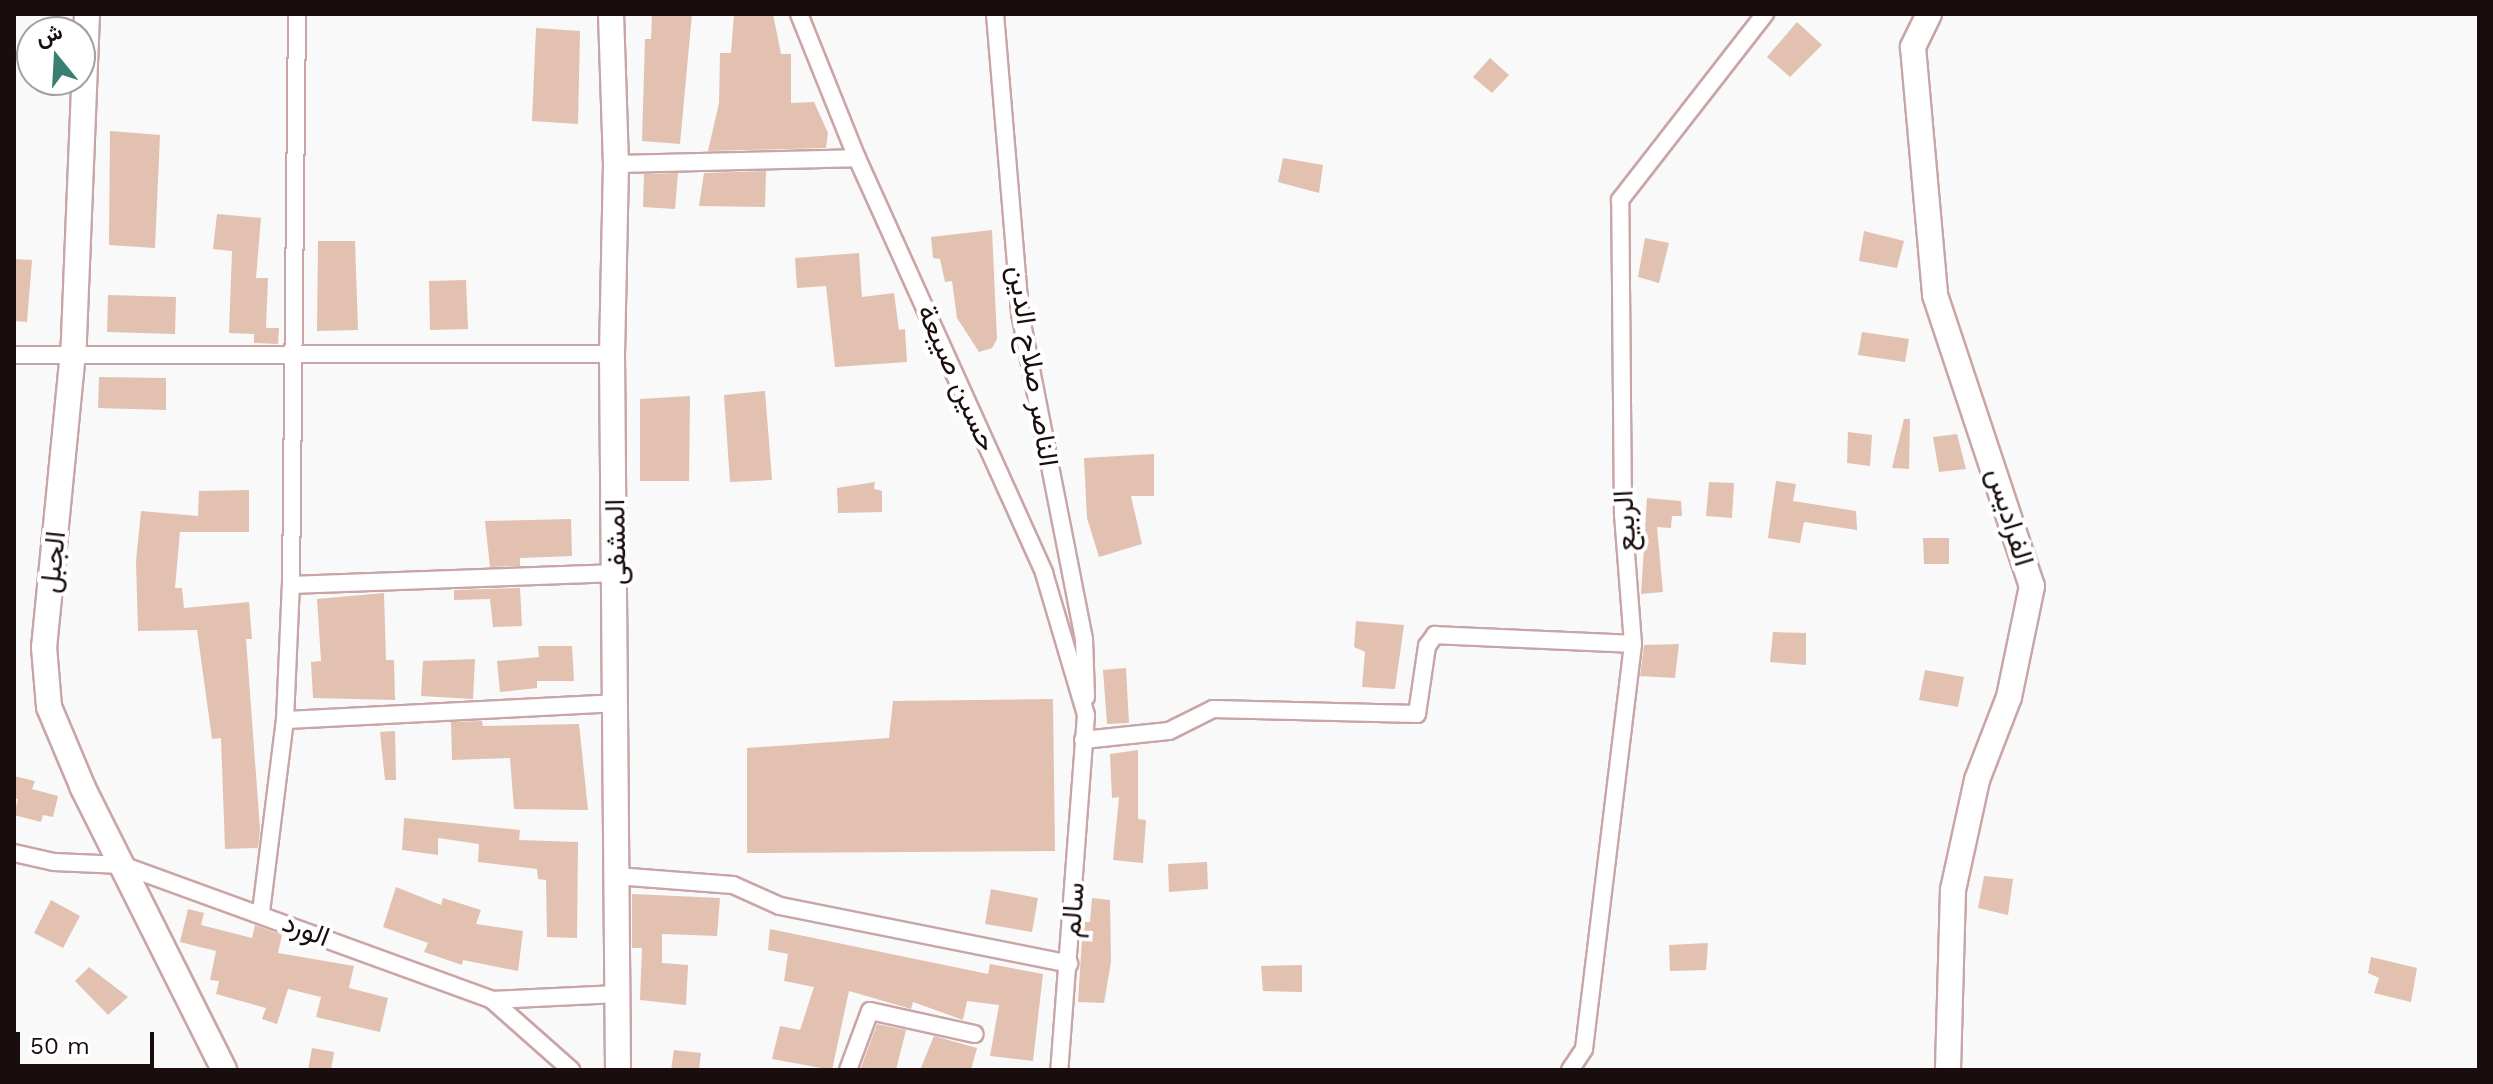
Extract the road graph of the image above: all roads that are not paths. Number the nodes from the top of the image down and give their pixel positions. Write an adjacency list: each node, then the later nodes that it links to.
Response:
1 (87, 14): 13 (street, الجبل)
2 (297, 14): 10 (street)
3 (611, 14): 9 (street, المشفى)
4 (799, 14): 8 (street, حسين صيبعة)
5 (995, 14): 18 (street, الناصر صلاح الدين)
6 (1765, 14): 16 (street, الربيع)
7 (1929, 14): 35 (street, الفراديس)
8 (857, 158): 9 (street); 18 (street, حسين صيبعة)
9 (616, 164): 11 (street, المشفى)
10 (290, 353): 11 (street); 13 (street); 15 (street)
11 (612, 354): 14 (street, المشفى)
12 (14, 355): 13 (street)
13 (73, 356): 22 (street, الجبل)
14 (617, 573): 15 (street); 17 (street, المشفى)
15 (291, 585): 19 (street)
16 (1633, 644): 20 (street); 34 (street, الربيع)
17 (616, 703): 19 (street); 23 (street, المشفى)
18 (1086, 715): 20 (street, حسين صيبعة)
19 (285, 720): 24 (street)
20 (1083, 745): 25 (street, سالم)
21 (14, 853): 22 (street, الورد)
22 (122, 865): 24 (street, الورد); 29 (street, الجبل)
23 (616, 876): 25 (street); 26 (street, المشفى)
24 (261, 912): 27 (street, الورد)
25 (1069, 964): 33 (street, سالم)
26 (618, 994): 27 (street); 31 (street, المشفى)
27 (492, 1000): 30 (street, الورد)
28 (975, 1034): 32 (street)
29 (224, 1070)
30 (571, 1070)
31 (618, 1070)
32 (848, 1070)
33 (1059, 1070)
34 (1570, 1070)
35 (1948, 1070)

